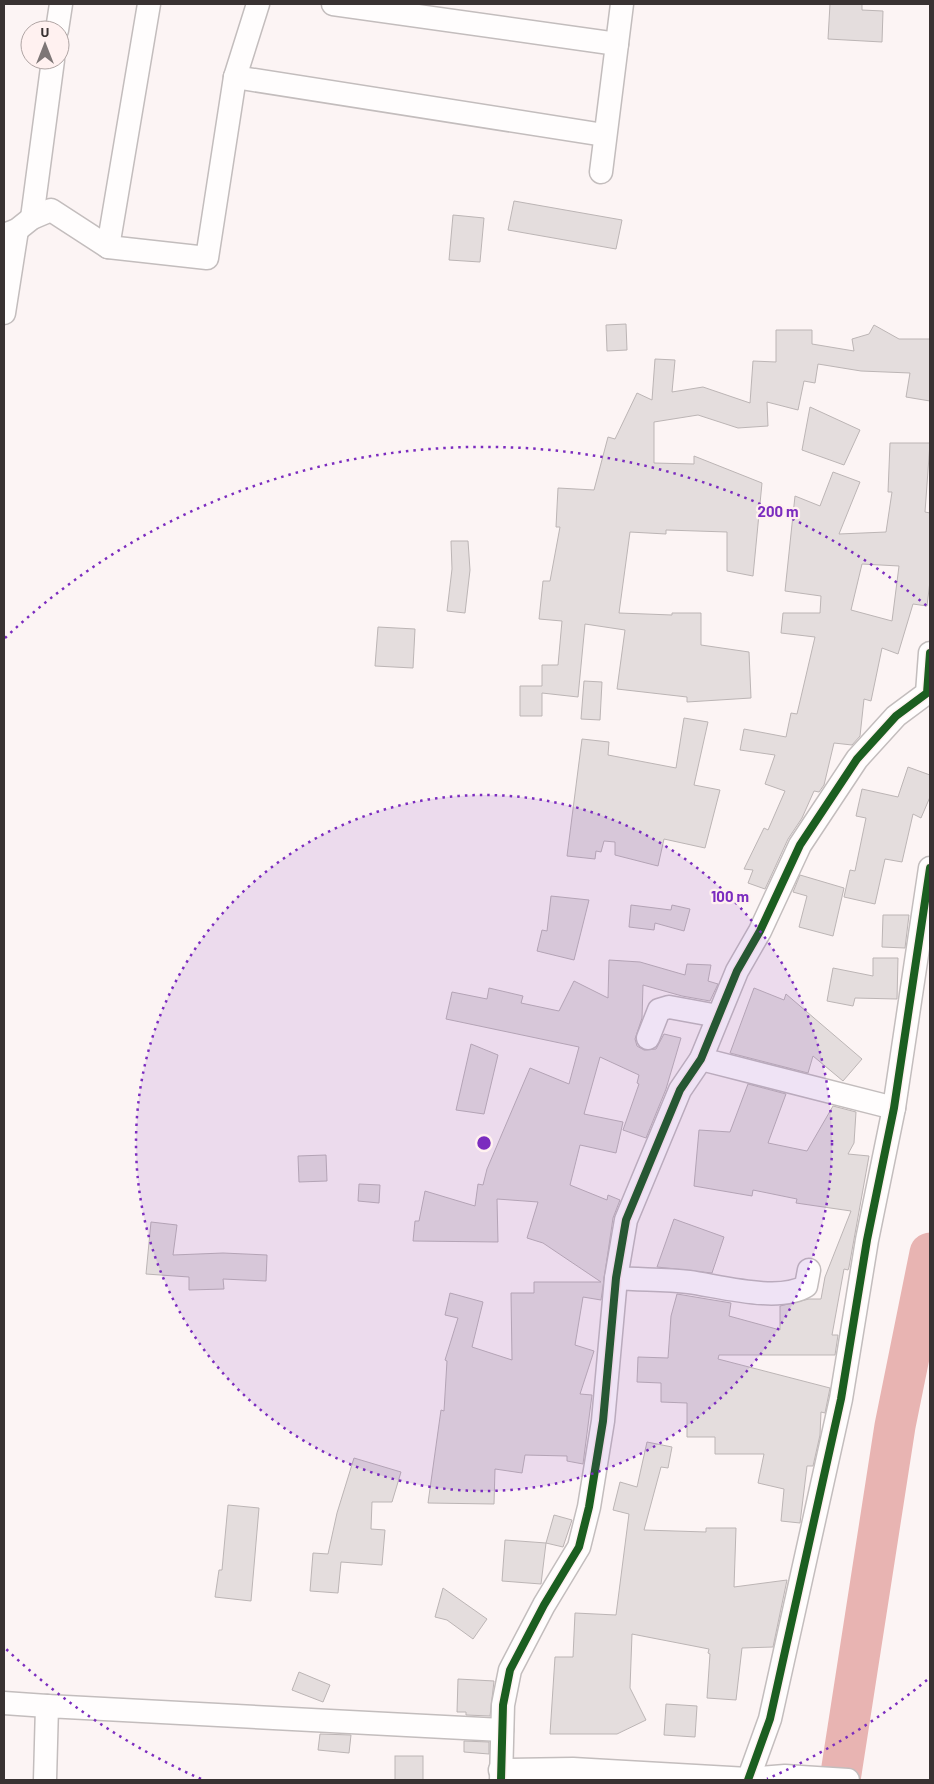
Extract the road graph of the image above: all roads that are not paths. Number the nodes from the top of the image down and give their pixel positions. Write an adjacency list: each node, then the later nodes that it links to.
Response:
1 (61, 4): 6 (street)
2 (149, 4): 13 (street)
3 (258, 4): 9 (street)
4 (333, 4): 7 (street)
5 (622, 4): 7 (street)
6 (59, 20)
7 (617, 44): 10 (street)
8 (51, 70): 12 (street)
9 (235, 77): 10 (street); 13 (street)
10 (604, 136): 11 (street)
11 (600, 172)
12 (18, 228): 13 (street); 14 (street)
13 (108, 247)
14 (4, 313)
15 (930, 653): 16 (street)
16 (929, 695): 19 (street)
17 (930, 868): 18 (street)
18 (926, 920): 22 (street)
19 (718, 1016): 20 (street); 21 (street)
20 (648, 1038)
21 (701, 1059): 22 (street); 24 (street)
22 (894, 1108): 30 (street)
23 (809, 1270): 24 (street)
24 (616, 1278): 27 (street)
25 (4, 1703): 26 (street)
26 (47, 1706): 27 (street); 29 (street)
27 (502, 1730): 28 (street)
28 (500, 1775): 30 (street)
29 (45, 1780)
30 (748, 1780): 31 (street)
31 (848, 1780)

